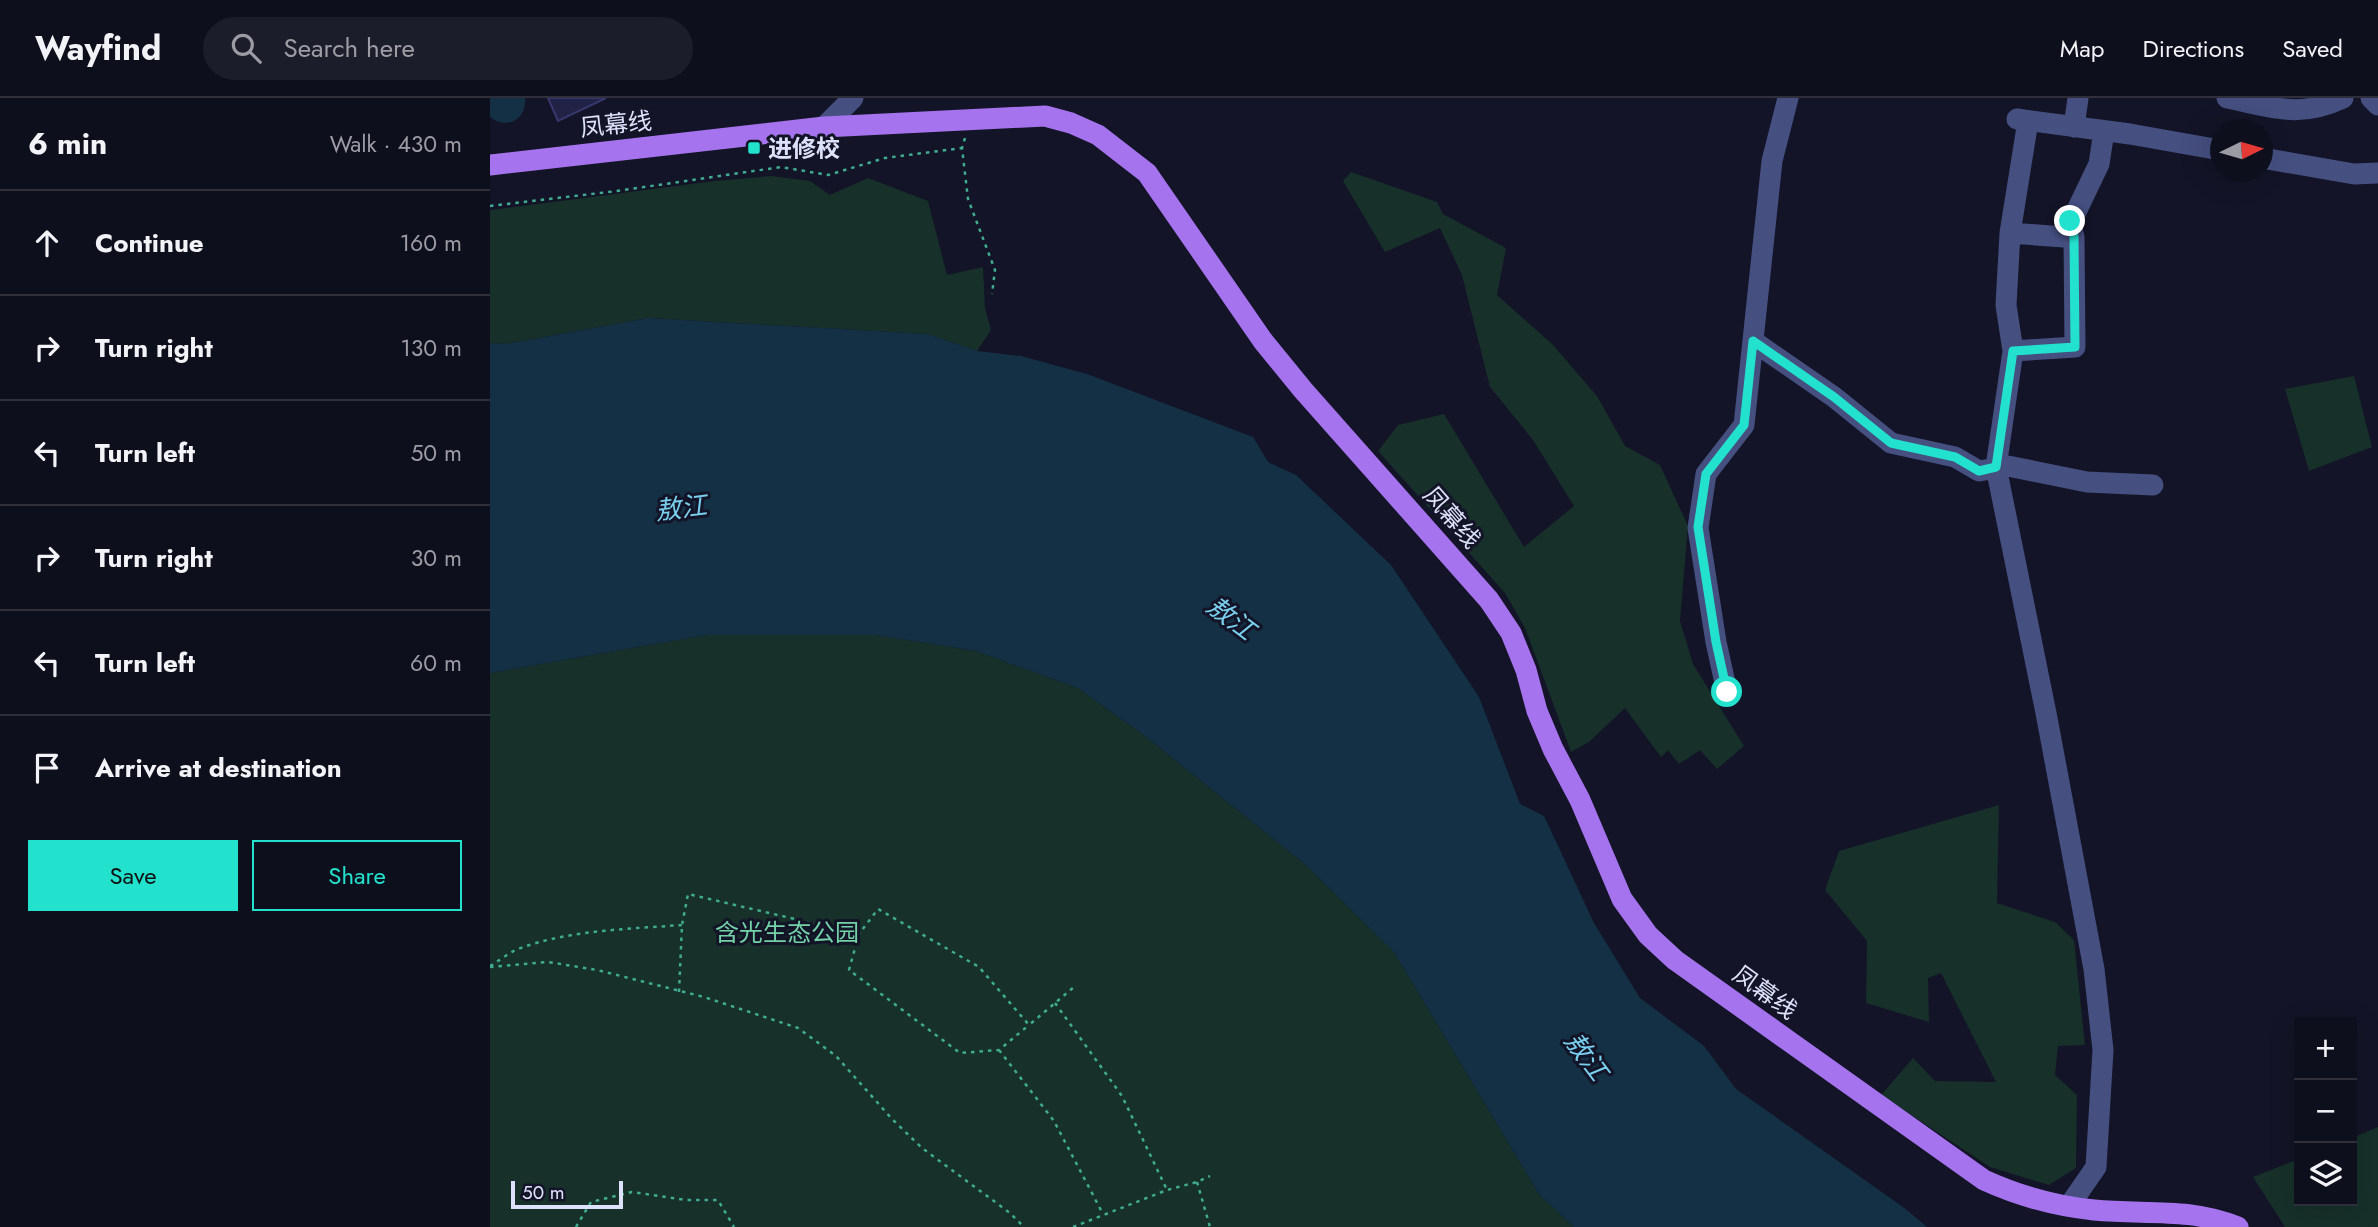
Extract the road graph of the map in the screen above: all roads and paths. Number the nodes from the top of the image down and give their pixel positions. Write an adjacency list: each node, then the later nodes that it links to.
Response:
1 (853, 98): 9 (street)
2 (1788, 98): 21 (street)
3 (2078, 98): 10 (street)
4 (2227, 98): 5 (street)
5 (2343, 98)
6 (2371, 98): 7 (street)
7 (2378, 106)
8 (973, 119): 9 (main road, 凤幕线); 12 (path); 37 (main road, 凤幕线)
9 (824, 127): 15 (main road, 凤幕线)
10 (2074, 127): 11 (street); 19 (street)
11 (2104, 131): 13 (street); 18 (street)
12 (962, 148): 17 (path); 20 (path)
13 (2210, 148)
14 (2273, 160): 16 (street)
15 (490, 165)
16 (2378, 173)
17 (490, 206)
18 (2070, 221): 19 (street); 22 (street)
19 (2010, 233): 22 (street)
20 (992, 294)
21 (1753, 341): 23 (street); 25 (street)
22 (2013, 351): 23 (street)
23 (1996, 467): 24 (street); 37 (street)
24 (2153, 485)
25 (1727, 692)
26 (682, 925): 27 (path); 28 (path); 30 (path)
27 (859, 934): 32 (path); 33 (path)
28 (490, 966): 30 (path)
29 (1074, 987): 31 (path)
30 (679, 992): 41 (path)
31 (1055, 1003): 32 (path); 36 (path)
32 (1029, 1025): 33 (path)
33 (999, 1050): 38 (path)
34 (1210, 1176): 35 (path)
35 (1197, 1182): 36 (path); 43 (path)
36 (1167, 1190): 38 (path)
37 (2069, 1206): 44 (main road, 凤幕线)
38 (1103, 1214): 42 (path)
39 (576, 1227): 40 (path)
40 (734, 1227)
41 (1024, 1227)
42 (1073, 1227)
43 (1209, 1227)
44 (2238, 1227)

